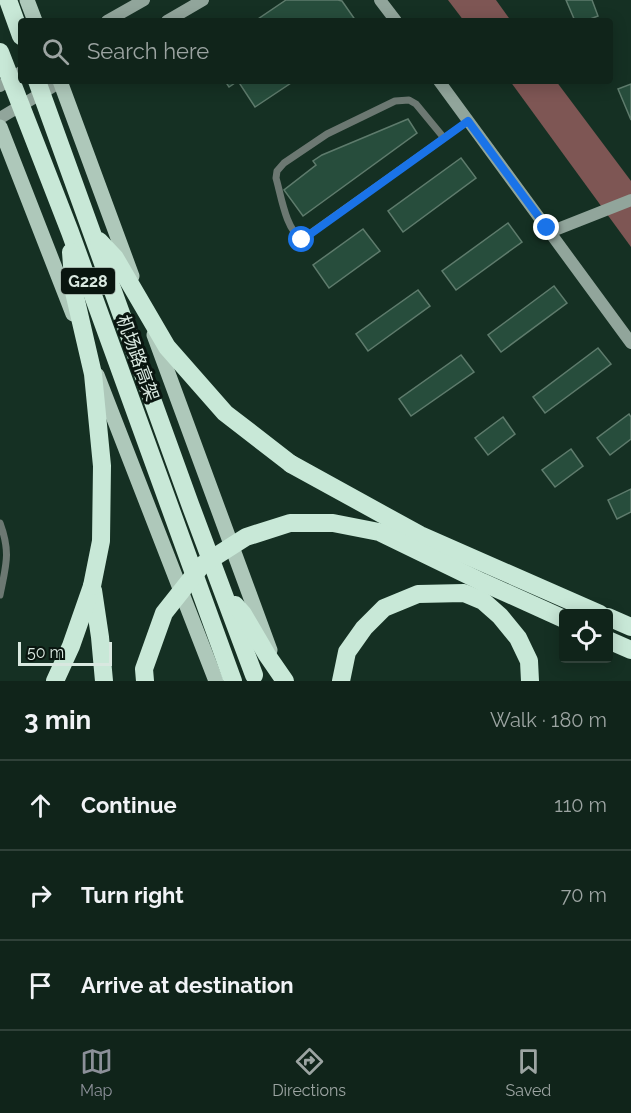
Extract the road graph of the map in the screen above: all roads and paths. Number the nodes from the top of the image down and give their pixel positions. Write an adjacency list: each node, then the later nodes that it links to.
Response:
1 (8, 0): 10 (highway)
2 (27, 0): 6 (main road)
3 (144, 0): 7 (street)
4 (203, 0): 8 (street)
5 (380, 0): 9 (street)
6 (34, 18)
7 (112, 18)
8 (172, 18)
9 (394, 18)
10 (18, 28)
11 (0, 51): 23 (highway, 机场路高架 / G228, bridge)
12 (18, 74): 17 (street)
13 (38, 84): 25 (highway, 机场路高架 / G228, bridge)
14 (56, 84): 18 (street)
15 (62, 84): 43 (main road)
16 (442, 84): 19 (street)
17 (0, 86)
18 (0, 118)
19 (468, 121): 21 (lane); 24 (street)
20 (0, 127): 40 (main road)
21 (444, 138): 21 (lane)
22 (631, 200): 24 (street)
23 (70, 232): 29 (highway, bridge); 41 (highway, 机场路高架 / G228, bridge)
24 (550, 232): 26 (street)
25 (92, 233): 28 (highway, 机场路高架 / G228, bridge); 31 (highway, bridge)
26 (631, 343)
27 (0, 523): 30 (lane)
28 (220, 585): 42 (highway, 机场路高架 / G228, bridge); 43 (highway, bridge)
29 (92, 586): 37 (highway); 38 (highway)
30 (0, 594)
31 (589, 609)
32 (559, 617): 39 (highway, bridge)
33 (613, 619): 34 (highway)
34 (631, 627)
35 (613, 642): 36 (highway)
36 (631, 650)
37 (55, 681)
38 (104, 681)
39 (145, 681)
40 (216, 681)
41 (233, 681)
42 (256, 681)
43 (283, 681)
44 (341, 681): 45 (highway)
45 (530, 681)

